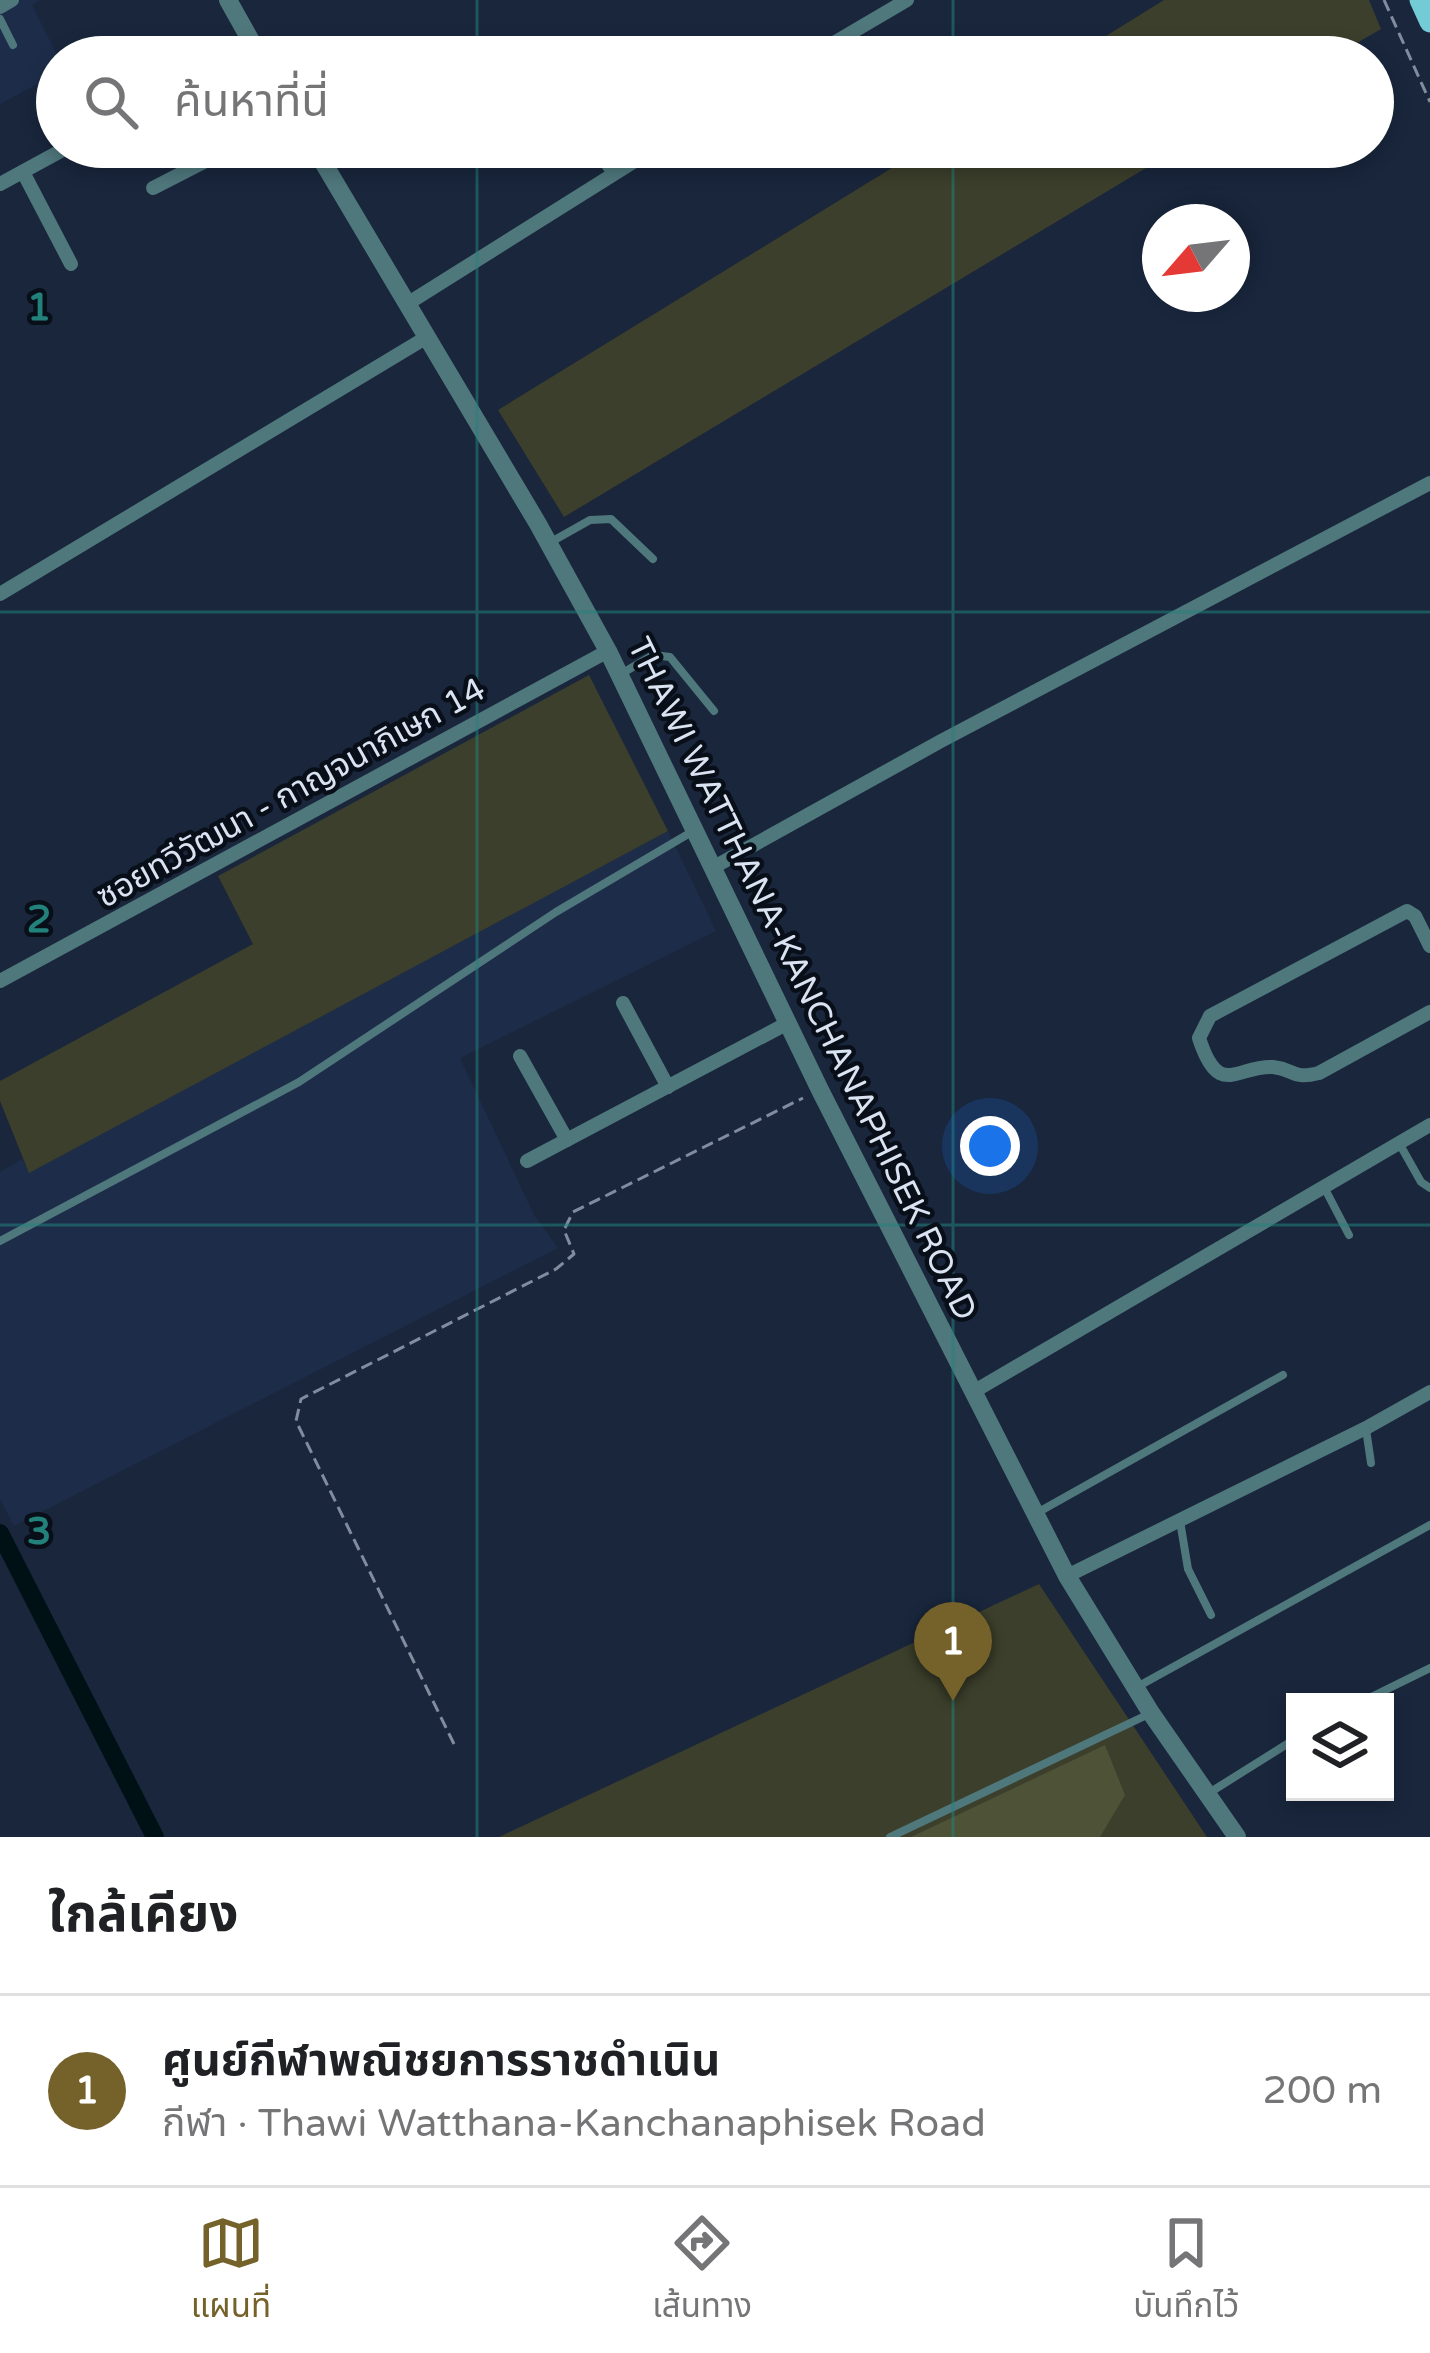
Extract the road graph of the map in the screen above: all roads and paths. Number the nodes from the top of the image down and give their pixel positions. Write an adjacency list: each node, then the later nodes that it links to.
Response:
1 (12, 0): 6 (street)
2 (228, 0): 9 (street)
3 (907, 0): 10 (street)
4 (1384, 0): 12 (path)
5 (1420, 0): 8 (main road)
6 (0, 7)
7 (0, 20): 11 (lane)
8 (1430, 22)
9 (248, 36)
10 (846, 36)
11 (13, 45)
12 (1430, 102)
13 (36, 164): 18 (street)
14 (192, 168): 21 (street)
15 (326, 168): 23 (street, THAWI WATTHANA-KANCHANAPHISEK ROAD)
16 (607, 168): 19 (lane)
17 (621, 168): 19 (street)
18 (22, 172): 20 (street); 22 (street)
19 (611, 174): 23 (street)
20 (0, 184)
21 (153, 188)
22 (71, 264)
23 (407, 304): 24 (street, THAWI WATTHANA-KANCHANAPHISEK ROAD)
24 (428, 338): 26 (street, THAWI WATTHANA-KANCHANAPHISEK ROAD); 28 (street)
25 (1430, 483): 33 (street)
26 (549, 543): 27 (lane); 29 (street, THAWI WATTHANA-KANCHANAPHISEK ROAD)
27 (653, 560)
28 (0, 594)
29 (608, 651): 30 (street, THAWI WATTHANA-KANCHANAPHISEK ROAD); 35 (street, ซอยทวีวัฒนา - กาญจนาภิเษก 14)
30 (619, 675): 31 (lane); 32 (street, THAWI WATTHANA-KANCHANAPHISEK ROAD)
31 (714, 711)
32 (695, 830): 33 (street, THAWI WATTHANA-KANCHANAPHISEK ROAD); 49 (lane)
33 (714, 867): 38 (street, THAWI WATTHANA-KANCHANAPHISEK ROAD)
34 (1430, 946): 37 (street)
35 (0, 982)
36 (622, 1003): 40 (street)
37 (1430, 1012)
38 (788, 1023): 40 (street); 41 (street, THAWI WATTHANA-KANCHANAPHISEK ROAD)
39 (520, 1056): 43 (street)
40 (668, 1087): 43 (street)
41 (820, 1090): 51 (street, THAWI WATTHANA-KANCHANAPHISEK ROAD); 64 (path)
42 (1430, 1125): 44 (street)
43 (567, 1140): 45 (street)
44 (1399, 1143): 46 (street); 47 (lane)
45 (527, 1161)
46 (1324, 1187): 48 (lane); 51 (street)
47 (1430, 1188)
48 (1349, 1235)
49 (0, 1241)
50 (1283, 1375): 55 (lane)
51 (973, 1392): 55 (street, THAWI WATTHANA-KANCHANAPHISEK ROAD)
52 (1430, 1392): 53 (street)
53 (1366, 1428): 54 (lane); 56 (street)
54 (1372, 1463)
55 (1034, 1515): 58 (street, THAWI WATTHANA-KANCHANAPHISEK ROAD)
56 (1180, 1521): 58 (street); 59 (lane)
57 (1430, 1525): 61 (lane)
58 (1067, 1576): 61 (street, THAWI WATTHANA-KANCHANAPHISEK ROAD)
59 (1211, 1616)
60 (1430, 1668): 62 (lane)
61 (1136, 1688): 63 (street, THAWI WATTHANA-KANCHANAPHISEK ROAD)
62 (1379, 1693)
63 (1151, 1713): 66 (street, THAWI WATTHANA-KANCHANAPHISEK ROAD); 67 (lane)
64 (454, 1744)
65 (1286, 1745): 66 (lane)
66 (1208, 1794): 68 (street, THAWI WATTHANA-KANCHANAPHISEK ROAD)
67 (890, 1837)
68 (1238, 1837)

